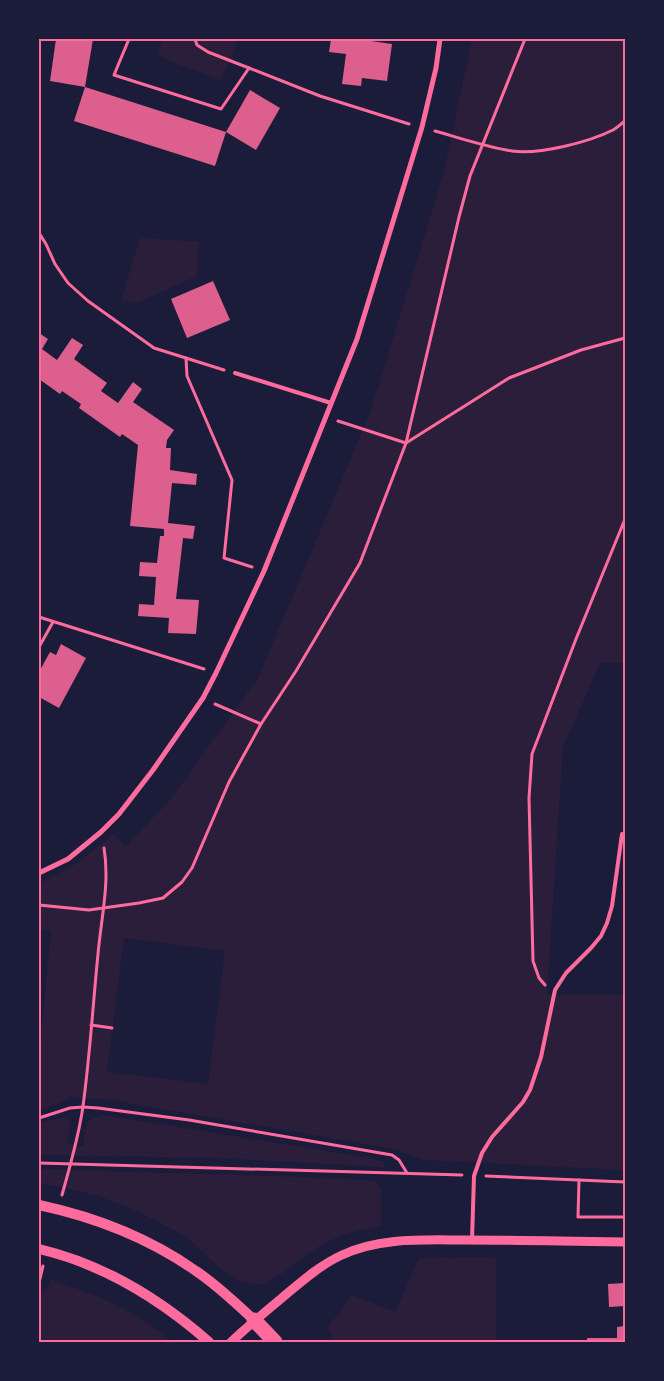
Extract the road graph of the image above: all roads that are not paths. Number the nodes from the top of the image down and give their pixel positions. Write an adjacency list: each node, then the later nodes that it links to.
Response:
1 (440, 39): 3 (street)
2 (234, 374): 3 (lane)
3 (330, 403): 5 (street)
4 (622, 834): 7 (lane)
5 (39, 873)
6 (39, 1205): 10 (main road)
7 (472, 1240): 8 (street); 10 (street)
8 (625, 1242)
9 (39, 1248): 11 (main road)
10 (254, 1320): 12 (street); 13 (highway)
11 (209, 1342)
12 (231, 1342)
13 (275, 1342)

